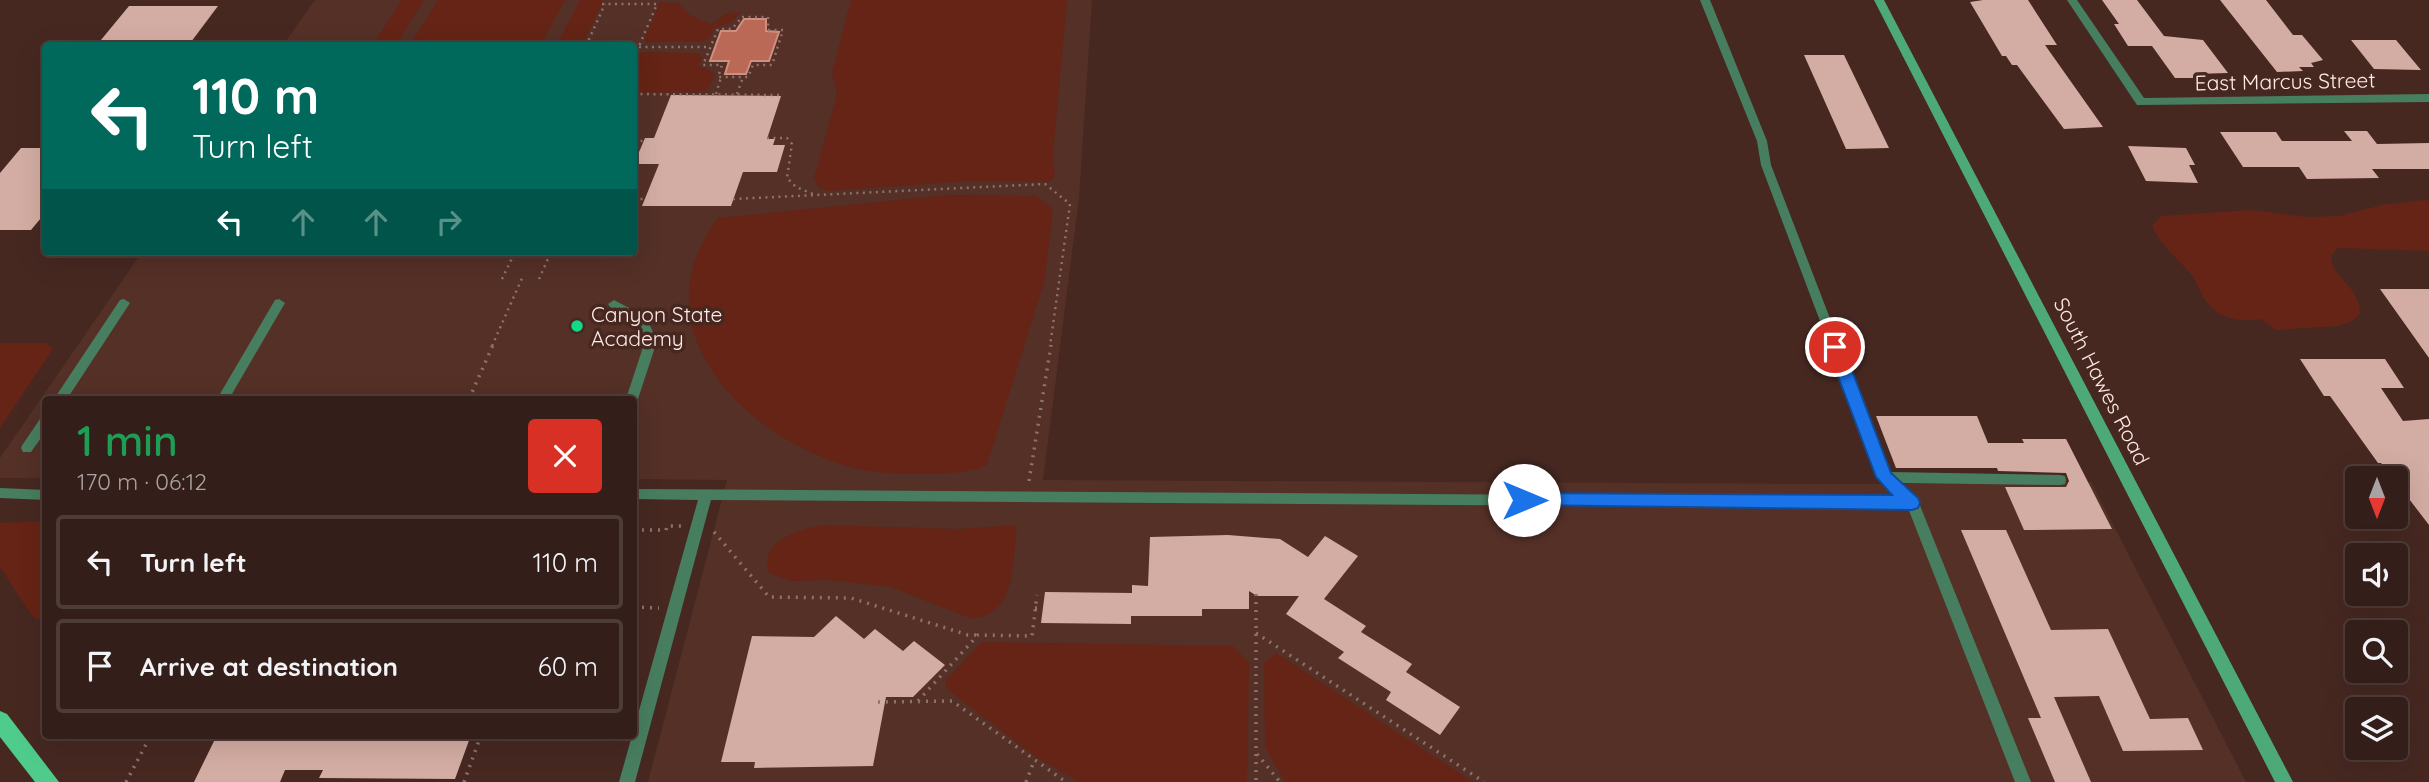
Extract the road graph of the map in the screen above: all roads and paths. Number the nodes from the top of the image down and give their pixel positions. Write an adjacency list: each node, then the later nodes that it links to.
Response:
1 (1706, 0): 36 (lane)
2 (1879, 0): 73 (main road, South Hawes Road)
3 (2072, 0): 14 (street, East Marcus Street)
4 (588, 42): 5 (path)
5 (639, 47): 6 (path); 7 (path)
6 (710, 47): 8 (path); 9 (path)
7 (637, 51)
8 (722, 77): 9 (path); 11 (path)
9 (743, 77): 12 (path)
10 (637, 94): 11 (path)
11 (716, 94): 12 (path)
12 (737, 94): 13 (path)
13 (782, 95)
14 (2429, 98)
15 (767, 138): 18 (path)
16 (637, 141): 17 (path)
17 (644, 141)
18 (814, 195): 21 (path); 43 (path)
19 (637, 199): 20 (path)
20 (645, 199)
21 (733, 199)
22 (512, 256): 25 (path)
23 (549, 256): 26 (path)
24 (523, 276): 32 (path)
25 (502, 279)
26 (539, 279)
27 (124, 303): 30 (lane)
28 (279, 303): 31 (lane)
29 (614, 304): 33 (lane)
30 (62, 396)
31 (225, 396)
32 (470, 396)
33 (633, 396)
34 (42, 426): 35 (lane)
35 (27, 448)
36 (1885, 477): 37 (lane); 45 (lane)
37 (2060, 480)
38 (0, 494): 41 (lane)
39 (637, 494): 40 (lane)
40 (706, 494): 43 (lane); 46 (lane)
41 (29, 495): 42 (lane); 44 (lane)
42 (42, 495)
43 (1026, 496): 45 (lane)
44 (0, 503)
45 (1912, 503): 72 (lane)
46 (697, 526): 47 (path); 51 (lane); 55 (path)
47 (637, 530)
48 (1256, 594): 54 (path)
49 (1037, 595): 52 (path)
50 (637, 607): 51 (path)
51 (675, 608): 66 (lane)
52 (1035, 608): 53 (path); 55 (path)
53 (1043, 608)
54 (1256, 633): 61 (path); 71 (path)
55 (978, 635): 56 (path)
56 (918, 701): 57 (path); 62 (path)
57 (878, 702)
58 (0, 722): 63 (main road)
59 (149, 739): 64 (path)
60 (480, 739): 65 (path)
61 (1256, 753): 69 (path); 70 (path)
62 (1034, 761): 67 (path); 68 (path)
63 (48, 782)
64 (126, 782)
65 (464, 782)
66 (627, 782)
67 (1026, 782)
68 (1066, 782)
69 (1256, 782)
70 (1280, 782)
71 (1484, 782)
72 (2023, 782)
73 (2284, 782)

